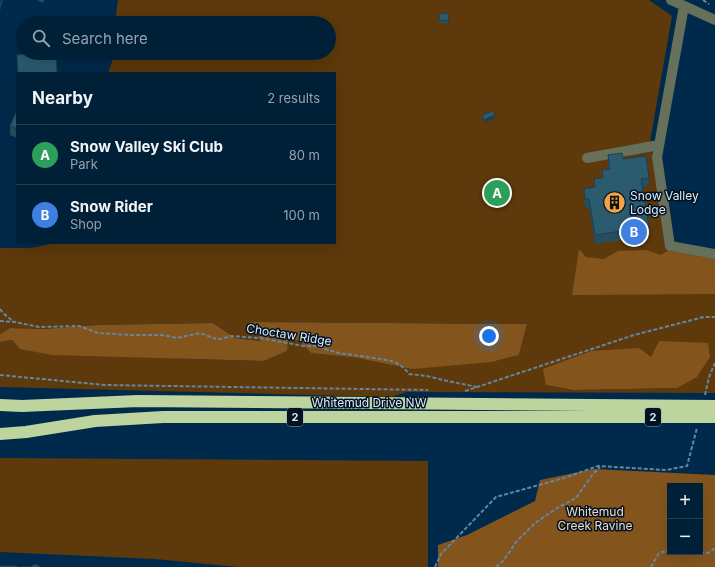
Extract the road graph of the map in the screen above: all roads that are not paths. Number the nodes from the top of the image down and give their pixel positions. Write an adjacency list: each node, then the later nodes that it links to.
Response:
1 (671, 0): 2 (lane)
2 (684, 6): 3 (lane); 4 (lane)
3 (715, 20)
4 (659, 146): 5 (lane); 6 (lane)
5 (587, 158)
6 (715, 254)
7 (0, 406): 9 (highway, Whitemud Drive NW / 2)
8 (715, 406): 9 (highway, Whitemud Drive NW / 2, bridge)
9 (591, 410): 10 (highway, Whitemud Drive NW / 2, bridge); 11 (highway, Whitemud Drive NW / 2)
10 (715, 417)
11 (0, 434)

